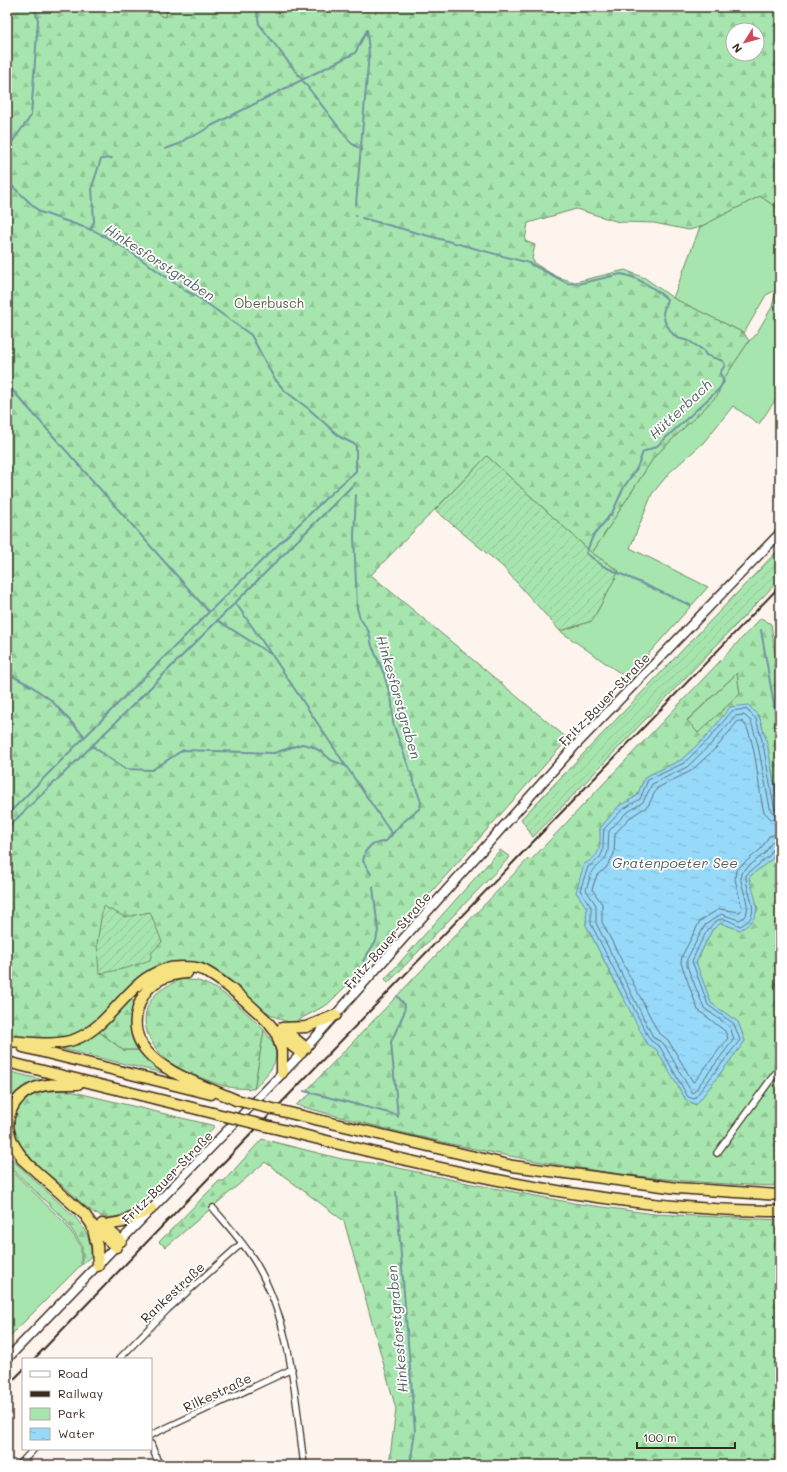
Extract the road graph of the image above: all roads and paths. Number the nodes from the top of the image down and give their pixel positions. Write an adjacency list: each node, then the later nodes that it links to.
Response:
1 (780, 533): 3 (main road, Fritz-Bauer-Straße)
2 (218, 980): 4 (highway); 5 (highway); 11 (highway)
3 (336, 1015): 4 (highway); 6 (main road, Fritz-Bauer-Straße)
4 (279, 1030): 6 (highway); 9 (highway)
5 (7, 1042): 11 (highway)
6 (304, 1051): 9 (main road, Fritz-Bauer-Straße)
7 (7, 1062): 10 (highway)
8 (780, 1067): 13 (street)
9 (282, 1073): 17 (main road, Fritz-Bauer-Straße)
10 (98, 1085): 14 (highway); 18 (highway, bridge)
11 (236, 1100): 15 (highway, bridge)
12 (7, 1145): 14 (highway)
13 (717, 1153)
14 (26, 1162): 19 (highway)
15 (780, 1195)
16 (213, 1208): 22 (street)
17 (151, 1209): 21 (highway); 23 (main road, Fritz-Bauer-Straße)
18 (780, 1211)
19 (85, 1215): 20 (highway); 21 (highway)
20 (92, 1224): 23 (highway); 24 (highway)
21 (105, 1226): 23 (highway)
22 (242, 1243): 25 (street, Rankestraße); 27 (street)
23 (118, 1244): 24 (main road, Fritz-Bauer-Straße)
24 (98, 1266): 26 (main road, Fritz-Bauer-Straße)
25 (120, 1358)
26 (7, 1359)
27 (292, 1369): 28 (street, Rilkestraße); 33 (street)
28 (152, 1435)
29 (152, 1447): 32 (street)
30 (33, 1450): 31 (street)
31 (19, 1465)
32 (159, 1465)
33 (304, 1465)

